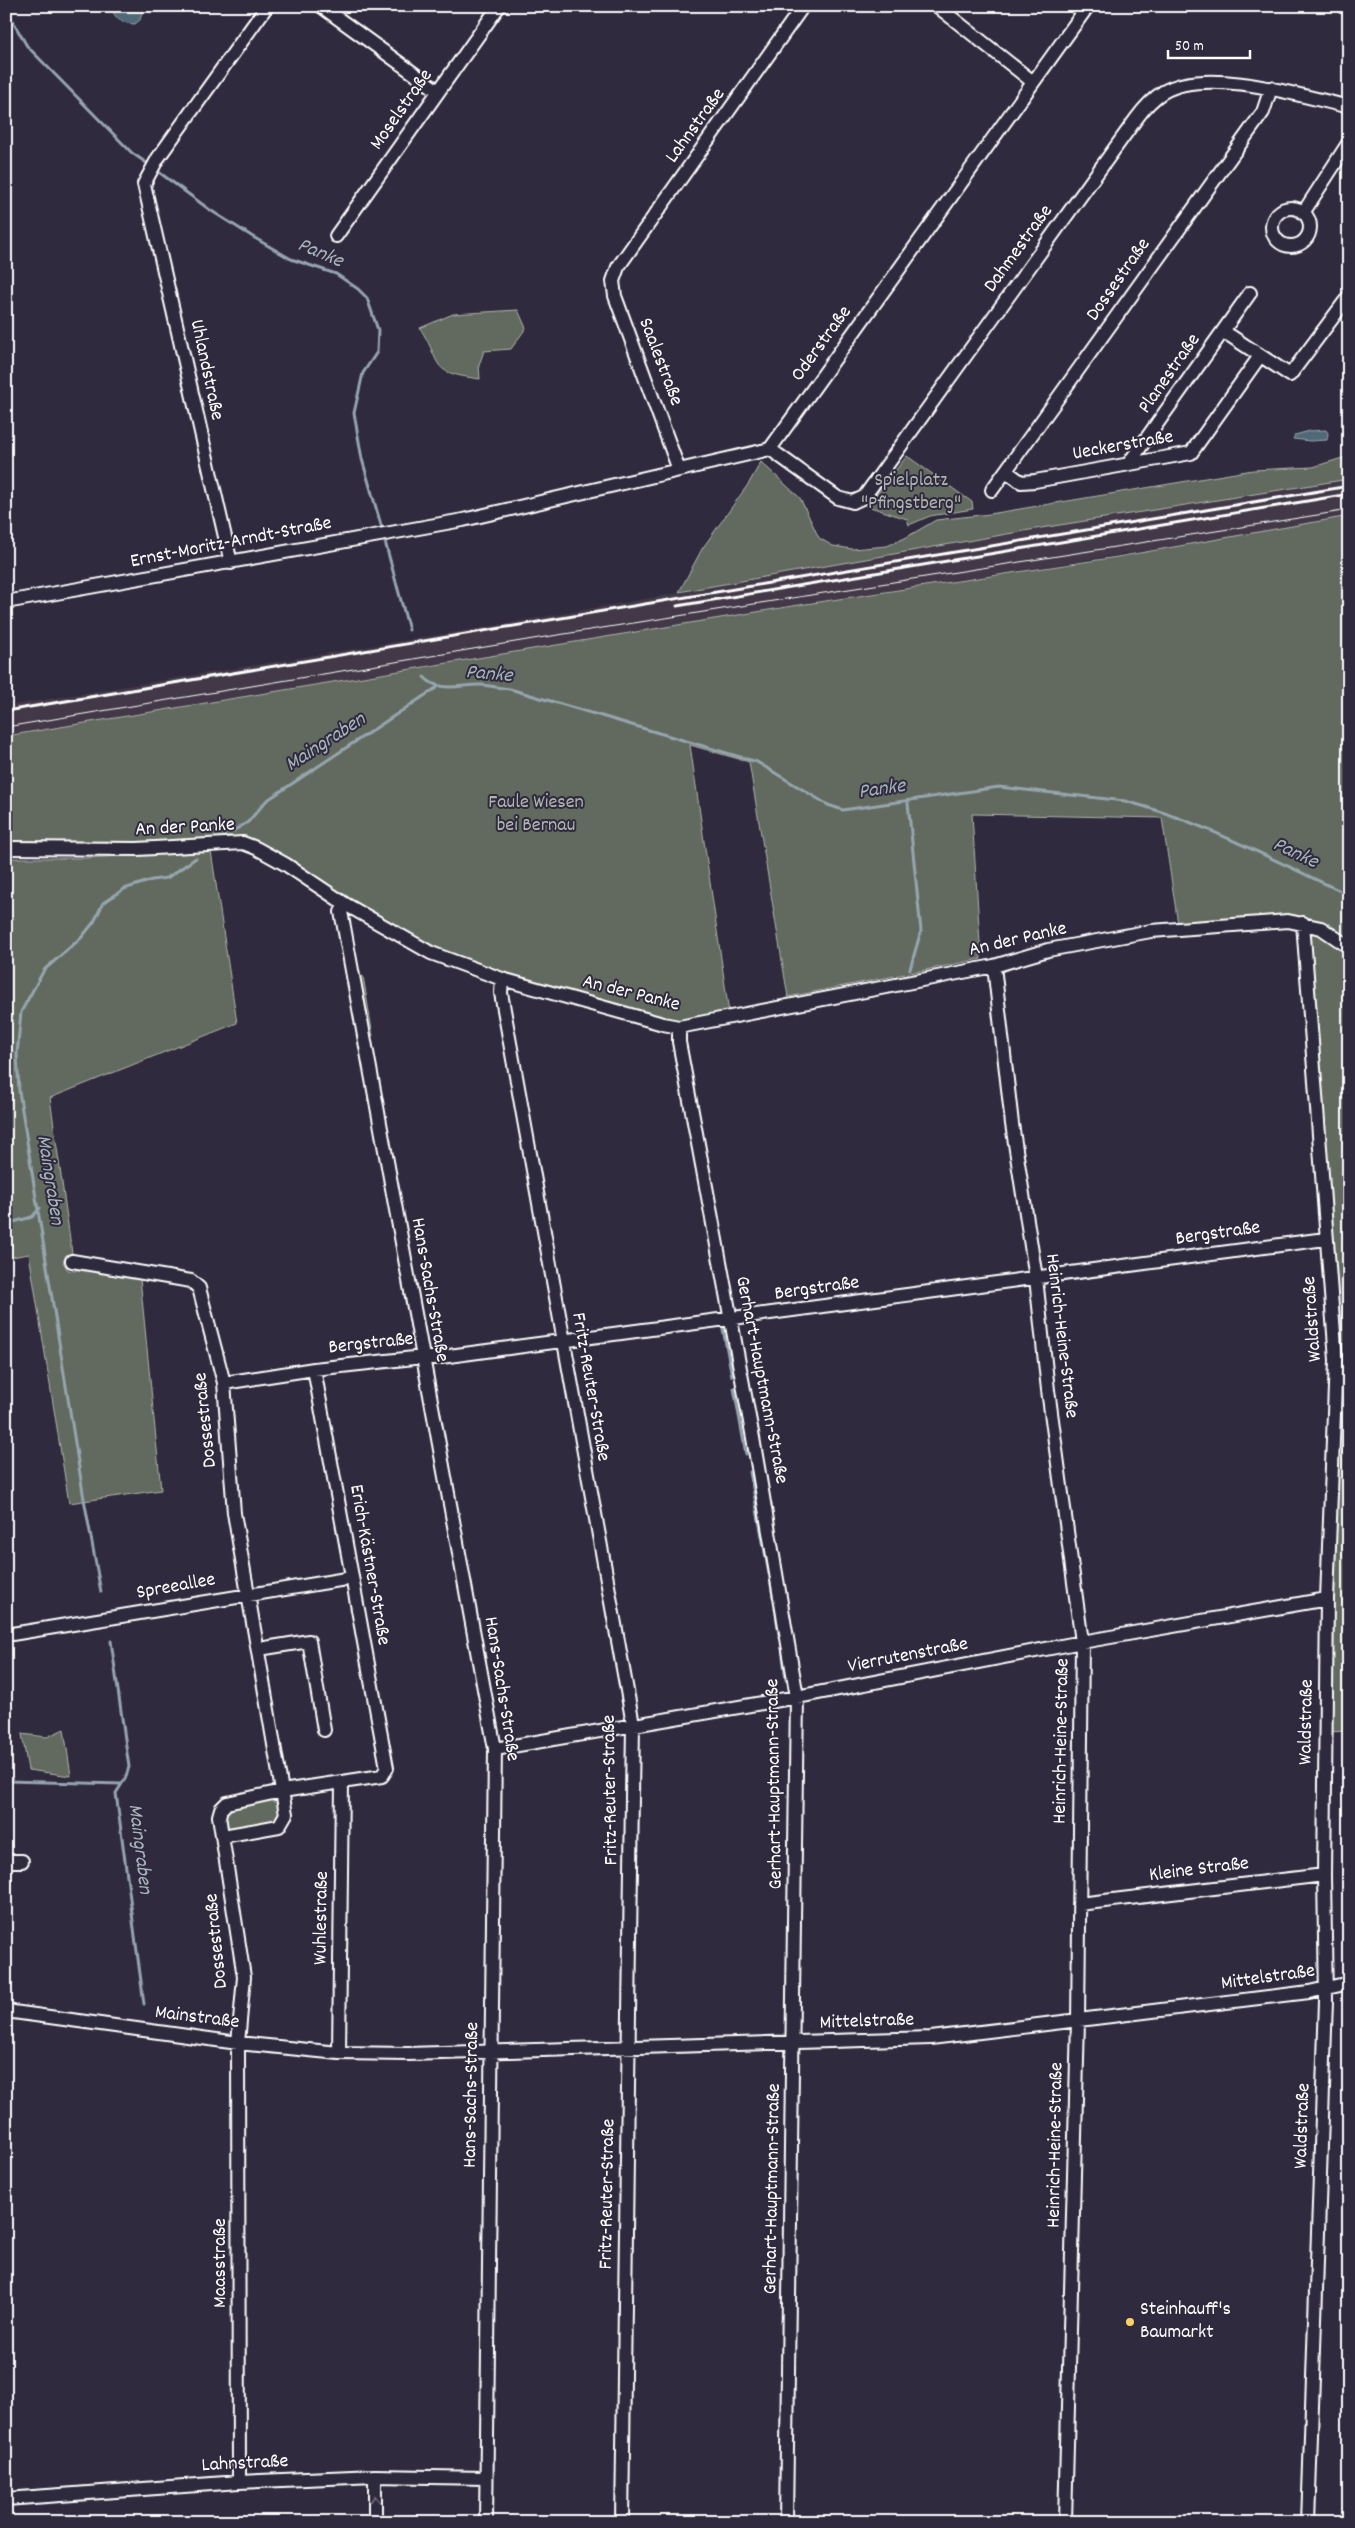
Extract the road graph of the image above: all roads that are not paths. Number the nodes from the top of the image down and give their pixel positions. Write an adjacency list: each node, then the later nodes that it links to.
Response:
1 (267, 6): 26 (street, Uhlandstraße)
2 (321, 6): 11 (street)
3 (498, 6): 11 (street, Moselstraße)
4 (803, 6): 16 (street, Lahnstraße)
5 (937, 6): 9 (street)
6 (1088, 6): 9 (street, Oderstraße)
7 (1342, 6): 8 (street)
8 (1349, 8)
9 (1033, 82): 21 (street, Oderstraße)
10 (1271, 88): 12 (street, Dahmestraße); 21 (street, Dahmestraße); 24 (street, Dossestraße)
11 (438, 91): 15 (street, Moselstraße)
12 (1349, 107)
13 (1349, 142): 14 (street)
14 (1303, 213)
15 (336, 236)
16 (618, 267): 23 (street, Saalestraße)
17 (1250, 292): 19 (street, Planestraße)
18 (1349, 296): 20 (street, Planestraße)
19 (1223, 331): 20 (street, Planestraße); 22 (street, Planestraße)
20 (1260, 356): 22 (street, Ueckerstraße)
21 (770, 449): 23 (street)
22 (1129, 463): 24 (street, Ueckerstraße)
23 (679, 470): 26 (street, Ernst-Moritz-Arndt-Straße)
24 (1006, 471): 25 (street, Dossestraße)
25 (992, 490)
26 (230, 563): 27 (street, Ernst-Moritz-Arndt-Straße)
27 (6, 602)
28 (6, 848): 29 (street, An der Panke)
29 (345, 904): 33 (street, An der Panke); 40 (street, Hans-Sachs-Straße)
30 (1303, 923): 31 (street, An der Panke); 32 (street, An der Panke); 35 (street, Waldstraße)
31 (1349, 947)
32 (994, 966): 34 (street, An der Panke); 37 (street, Heinrich-Heine-Straße)
33 (502, 979): 34 (street, An der Panke); 39 (street, Fritz-Reuter-Straße)
34 (679, 1026): 38 (street, Gerhart-Hauptmann-Straße)
35 (1325, 1239): 37 (street, Bergstraße); 45 (street, Waldstraße)
36 (72, 1261): 42 (street, Dossestraße)
37 (1036, 1278): 38 (street, Bergstraße); 47 (street, Heinrich-Heine-Straße)
38 (730, 1319): 39 (street, Bergstraße); 49 (street, Gerhart-Hauptmann-Straße)
39 (562, 1340): 40 (street, Bergstraße); 50 (street, Fritz-Reuter-Straße)
40 (423, 1357): 41 (street, Bergstraße); 52 (street, Hans-Sachs-Straße)
41 (314, 1369): 42 (street, Bergstraße); 43 (street, Erich-Kästner-Straße)
42 (224, 1383): 44 (street, Dossestraße)
43 (352, 1578): 44 (street, Spreeallee); 53 (street, Erich-Kästner-Straße)
44 (248, 1594): 46 (street, Spreeallee); 48 (street, Dossestraße)
45 (1327, 1599): 47 (street, Vierrutenstraße); 58 (street, Waldstraße)
46 (6, 1635)
47 (1082, 1642): 49 (street, Vierrutenstraße); 59 (street, Heinrich-Heine-Straße)
48 (259, 1649): 51 (street); 54 (street, Dossestraße)
49 (797, 1697): 50 (street, Vierrutenstraße); 65 (street, Gerhart-Hauptmann-Straße)
50 (633, 1724): 52 (street, Vierrutenstraße); 66 (street, Fritz-Reuter-Straße)
51 (324, 1730)
52 (495, 1749): 67 (street, Hans-Sachs-Straße)
53 (342, 1783): 54 (street); 68 (street, Wuhlestraße)
54 (282, 1791): 55 (street, Dossestraße); 55 (street, Dossestraße)
55 (223, 1836): 64 (street, Dossestraße)
56 (6, 1861): 57 (street)
57 (22, 1861)
58 (1324, 1875): 59 (street, Kleine Straße); 61 (street, Waldstraße)
59 (1079, 1904): 63 (street, Heinrich-Heine-Straße)
60 (1349, 1983): 61 (street, Mittelstraße)
61 (1326, 1989): 63 (street, Mittelstraße); 79 (street, Waldstraße)
62 (6, 2011): 64 (street, Mainstraße)
63 (1078, 2021): 65 (street, Mittelstraße); 78 (street, Heinrich-Heine-Straße)
64 (238, 2043): 68 (street, Mainstraße); 72 (street, Maasstraße)
65 (794, 2043): 66 (street, Mittelstraße); 77 (street, Gerhart-Hauptmann-Straße)
66 (629, 2046): 67 (street, Mittelstraße); 76 (street, Fritz-Reuter-Straße)
67 (491, 2050): 69 (street, Mittelstraße); 71 (street, Hans-Sachs-Straße)
68 (339, 2053): 69 (street, Mainstraße)
69 (383, 2055)
70 (375, 2476): 71 (street, Lahnstraße); 72 (street, Lahnstraße); 74 (street, one-way to 70)
71 (486, 2478): 75 (street, Hans-Sachs-Straße)
72 (240, 2482): 73 (street, Lahnstraße)
73 (6, 2499)
74 (375, 2522)
75 (486, 2522)
76 (622, 2522)
77 (786, 2522)
78 (1065, 2522)
79 (1308, 2522)

